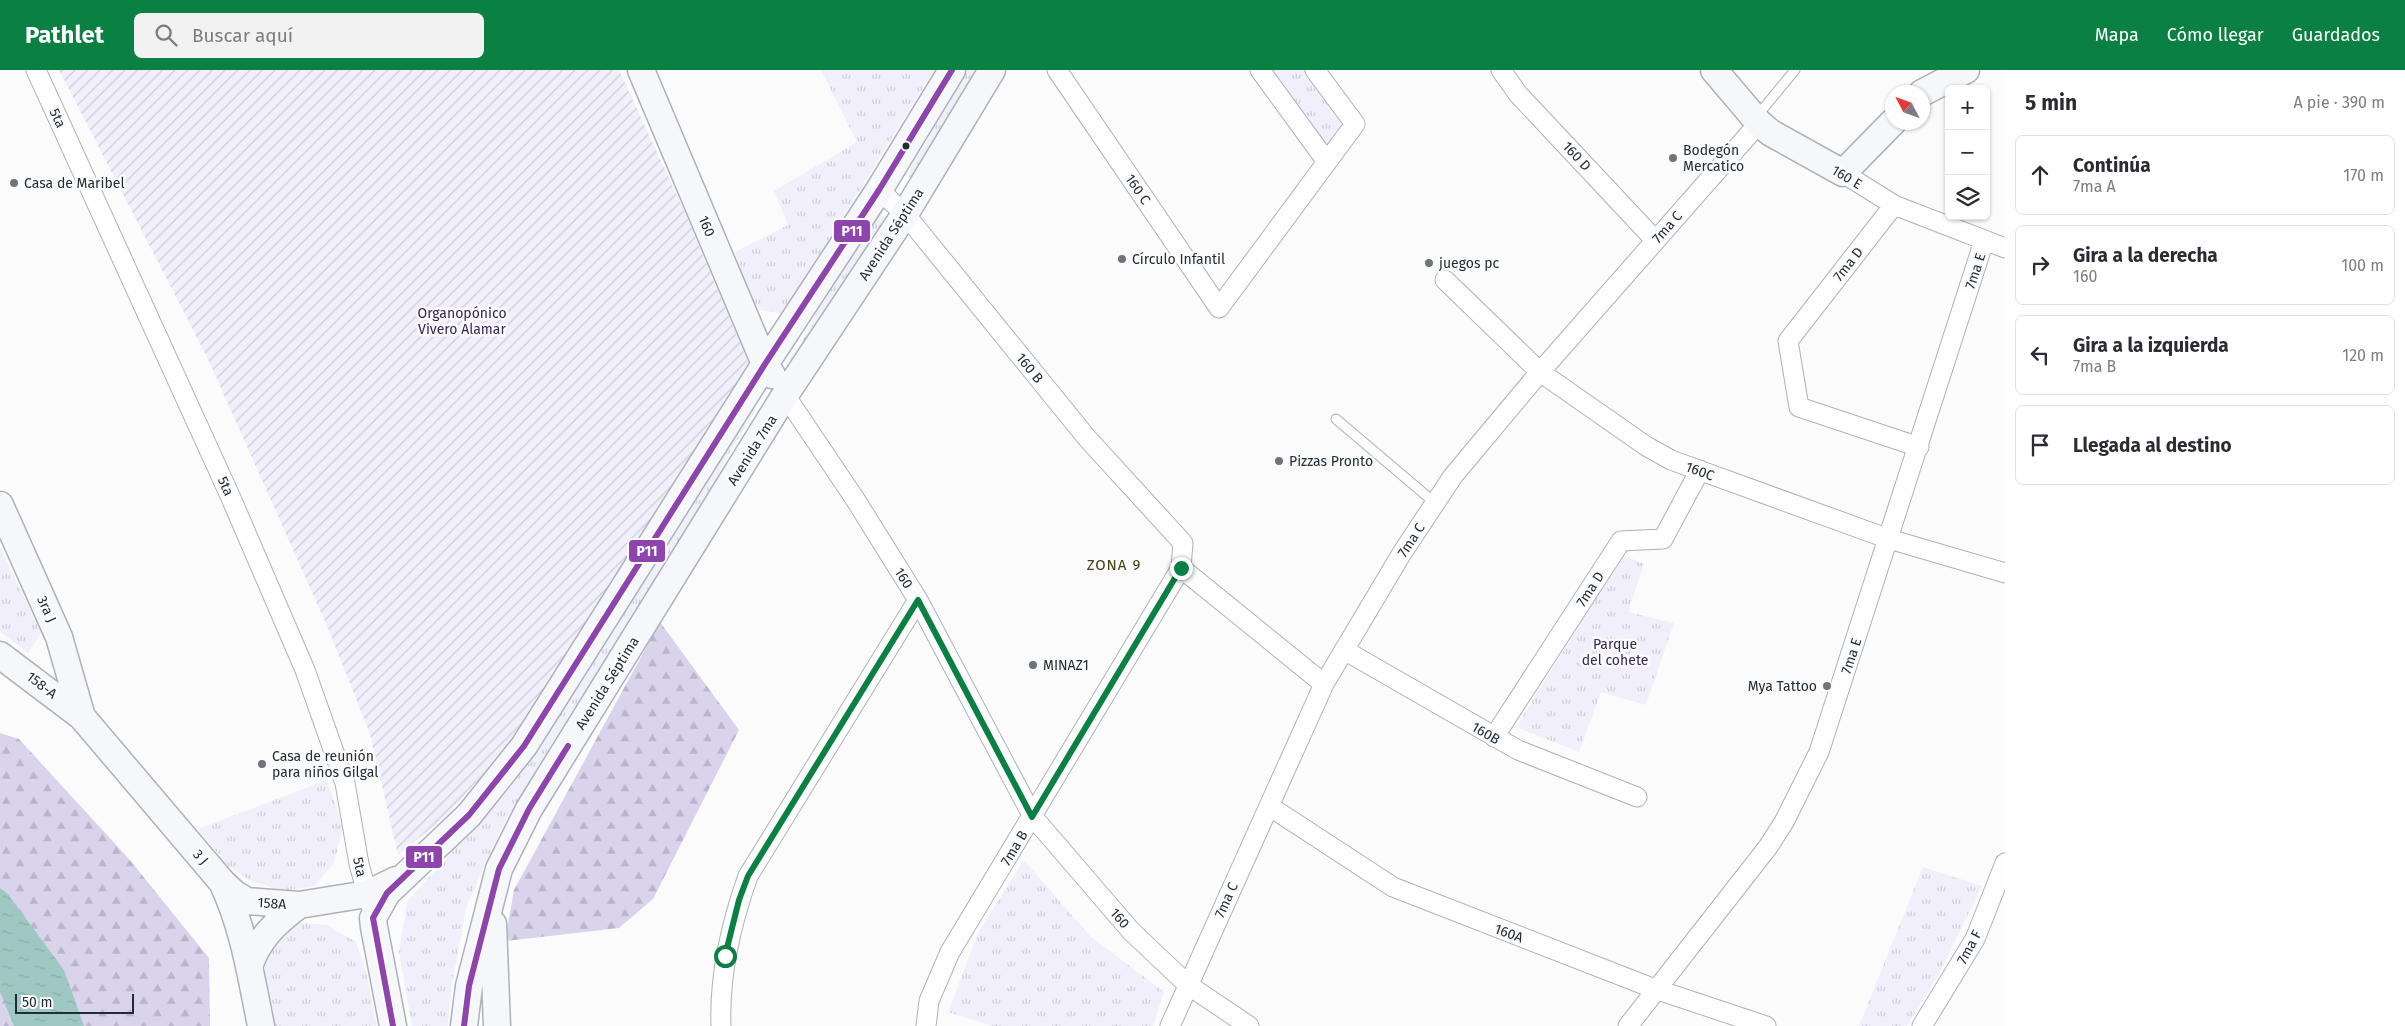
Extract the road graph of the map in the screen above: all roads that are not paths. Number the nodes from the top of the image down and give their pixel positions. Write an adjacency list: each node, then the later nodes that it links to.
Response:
1 (36, 70): 47 (street, 5ta)
2 (641, 70): 24 (main road, 160)
3 (952, 70): 17 (main road)
4 (992, 70): 19 (main road, Avenida Séptima)
5 (1057, 70): 15 (street, 160 C)
6 (1260, 70): 15 (street)
7 (1315, 70): 15 (street)
8 (1501, 70): 20 (street, 160 D)
9 (1714, 70): 13 (main road, 160 E)
10 (1795, 70): 13 (lane)
11 (1966, 70): 12 (main road)
12 (1930, 89)
13 (1757, 121): 16 (main road, 160 E); 20 (street, 7ma C)
14 (1885, 130): 16 (main road)
15 (1327, 162)
16 (1843, 173): 18 (street, 160 E)
17 (879, 190): 19 (street, 160 B); 24 (main road)
18 (1894, 205): 21 (street, 160 E); 28 (street, 7ma D)
19 (905, 214): 26 (main road, Avenida Séptima); 34 (street, 160 B)
20 (1655, 240): 25 (street, 7ma C)
21 (1984, 241): 22 (street, 160 E); 28 (street, 7ma E)
22 (2005, 248)
23 (1445, 280): 25 (street, 160C)
24 (765, 364): 26 (main road, 160); 52 (main road)
25 (1540, 372): 29 (street, 160C); 31 (street, 7ma C)
26 (785, 395): 30 (main road, Avenida 7ma); 37 (street, 160)
27 (1336, 419): 31 (lane)
28 (1919, 447): 33 (street, 7ma E)
29 (1700, 470): 33 (street, 160C); 42 (street, 7ma D)
30 (718, 504): 49 (main road, Avenida Séptima)
31 (1435, 504): 38 (street, 7ma C)
32 (0, 505): 41 (main road, 3ra J)
33 (1890, 539): 36 (street, 160C); 55 (street, 7ma E)
34 (1183, 543): 35 (street, 7ma B)
35 (1181, 568): 40 (street); 45 (street, 7ma B)
36 (2005, 573)
37 (918, 600): 45 (street, 160); 60 (street)
38 (1344, 650): 40 (street, 7ma C); 42 (street, 160B)
39 (0, 654): 41 (main road, 158-A)
40 (1324, 684): 44 (street, 7ma C)
41 (82, 717): 48 (main road, 3 J)
42 (1494, 737): 43 (street, 160B)
43 (1637, 797)
44 (1269, 806): 54 (street, 7ma C); 55 (street, 160A)
45 (1032, 817): 54 (street, 160); 61 (street, 7ma B)
46 (2005, 863): 66 (street, 7ma F)
47 (359, 864): 50 (street, 158A); 52 (street, 5ta)
48 (222, 882): 51 (main road, 158A); 53 (main road, 3 J)
49 (492, 894): 58 (main road, Avenida Séptima); 59 (main road, Avenida Séptima)
50 (331, 899): 51 (main road, 158A); 52 (main road)
51 (299, 905): 53 (main road, 158A)
52 (372, 913): 57 (main road)
53 (249, 967): 56 (main road, 3 J)
54 (1188, 985): 62 (street, 7ma C); 63 (street, 160)
55 (1655, 989): 64 (street, 7ma E); 65 (street, 160A)
56 (261, 1026)
57 (393, 1026)
58 (464, 1026)
59 (497, 1026)
60 (721, 1026)
61 (926, 1026)
62 (1170, 1026)
63 (1249, 1026)
64 (1628, 1026)
65 (1766, 1026)
66 (1922, 1026)

